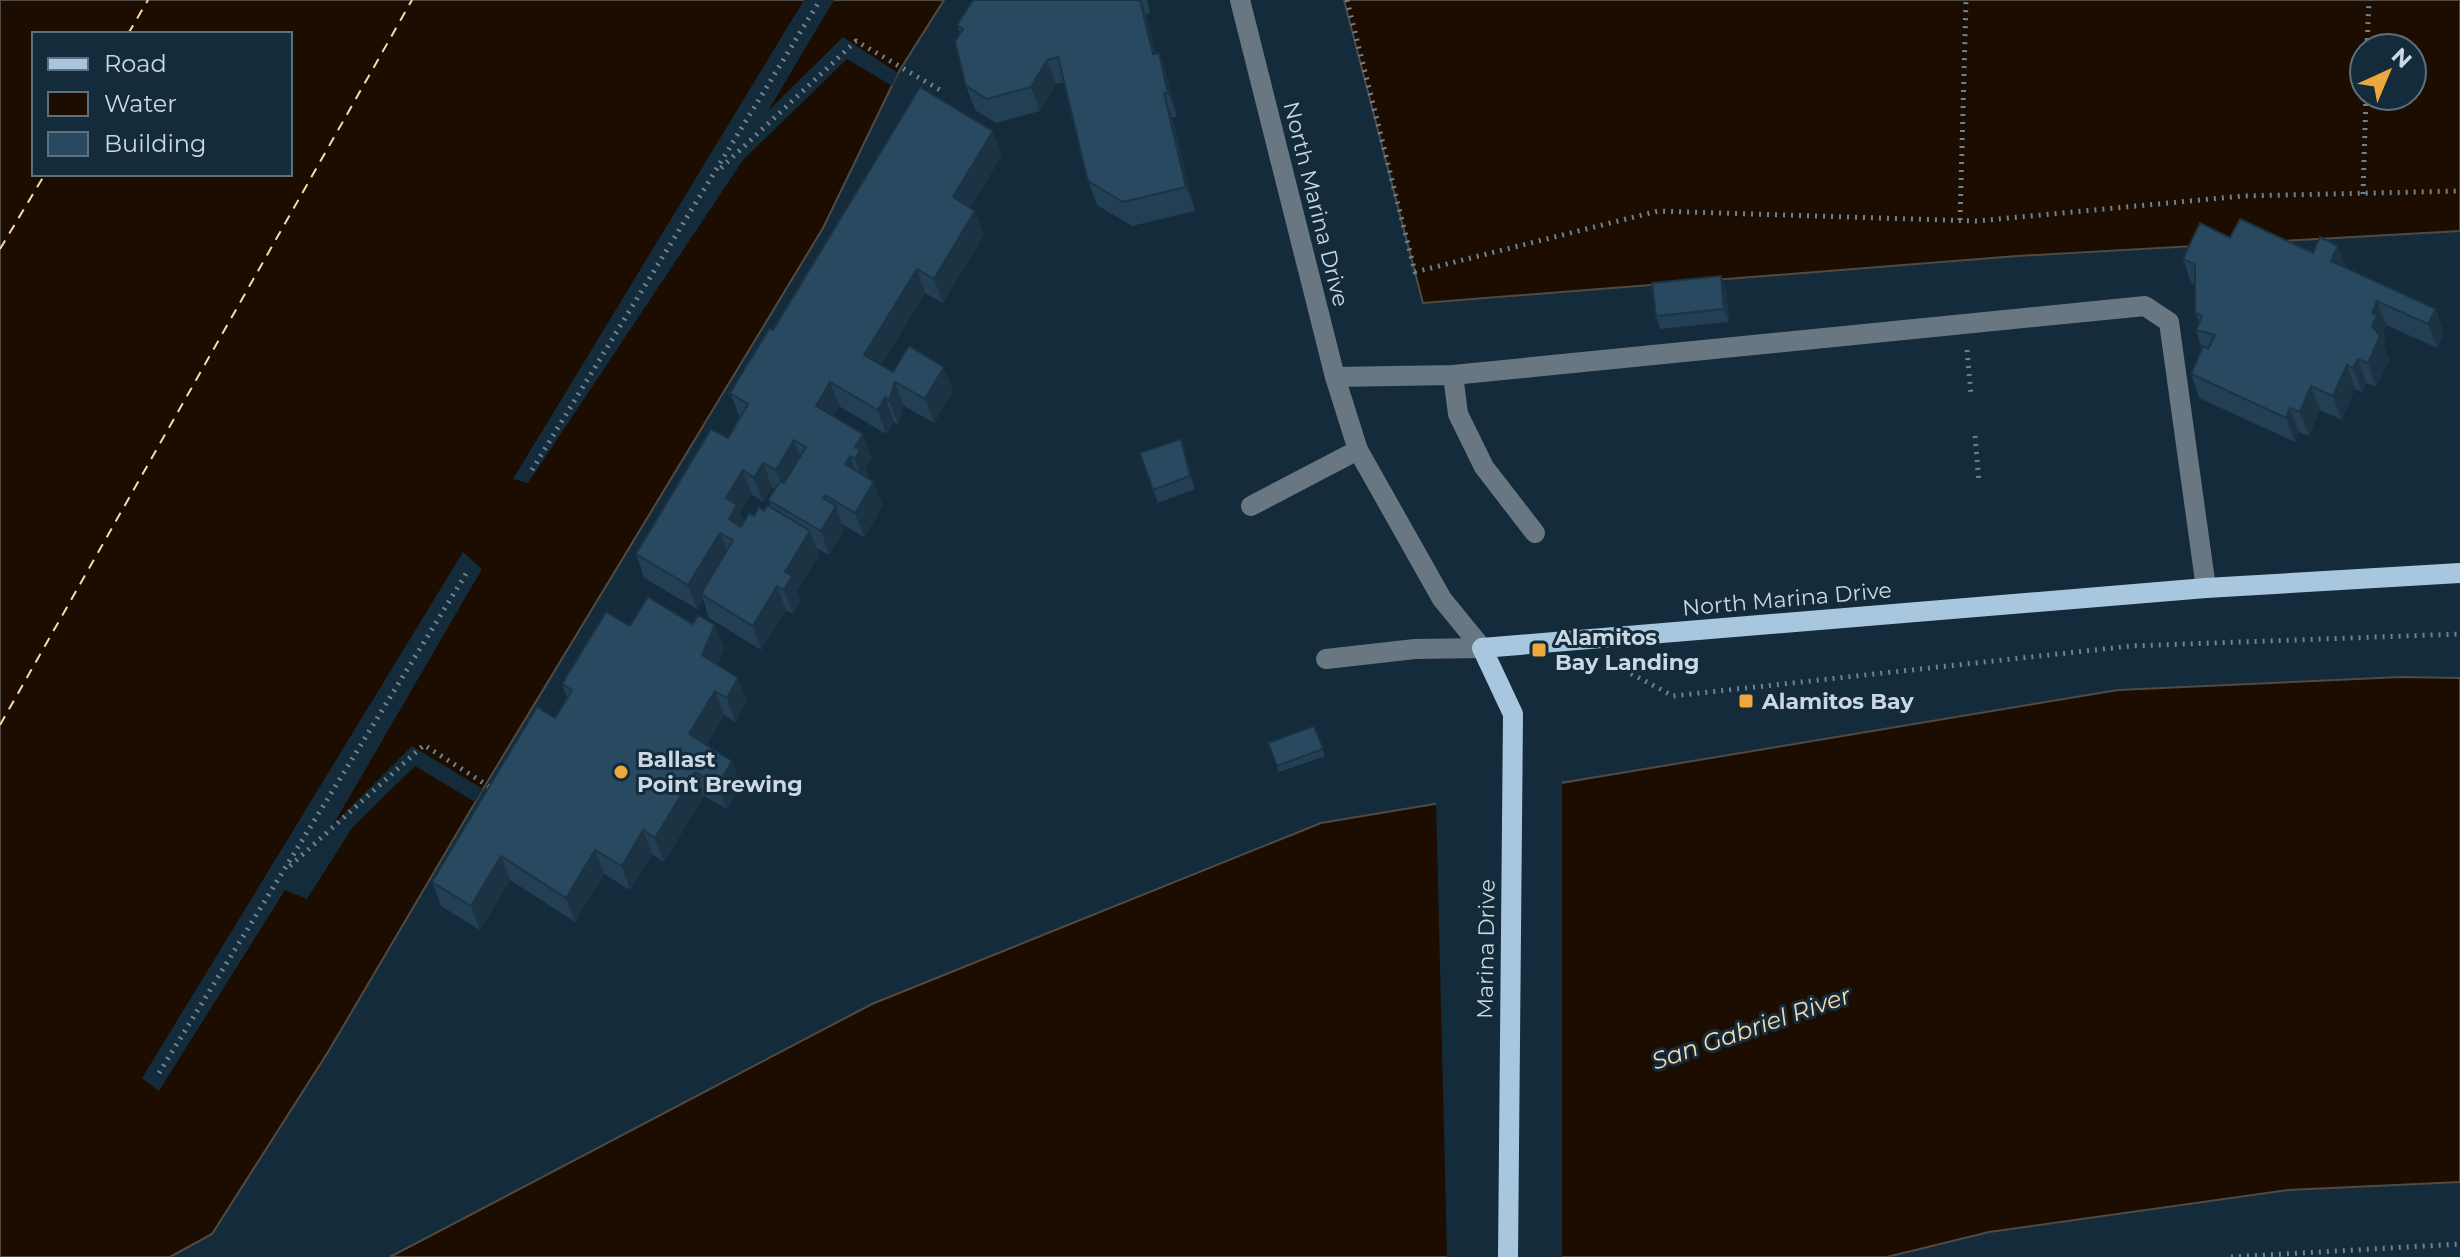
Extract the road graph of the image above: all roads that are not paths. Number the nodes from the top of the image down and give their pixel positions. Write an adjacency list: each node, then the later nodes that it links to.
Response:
1 (1240, 0): 3 (street, North Marina Drive)
2 (1453, 375): 3 (street); 6 (street); 8 (street)
3 (1335, 377): 4 (street, North Marina Drive)
4 (1358, 450): 5 (street); 9 (street, North Marina Drive)
5 (1251, 506)
6 (1535, 533)
7 (2460, 573): 8 (main road, North Marina Drive)
8 (2206, 588): 9 (main road, North Marina Drive)
9 (1482, 648): 10 (street); 11 (main road, Marina Drive)
10 (1326, 659)
11 (1508, 1257)

